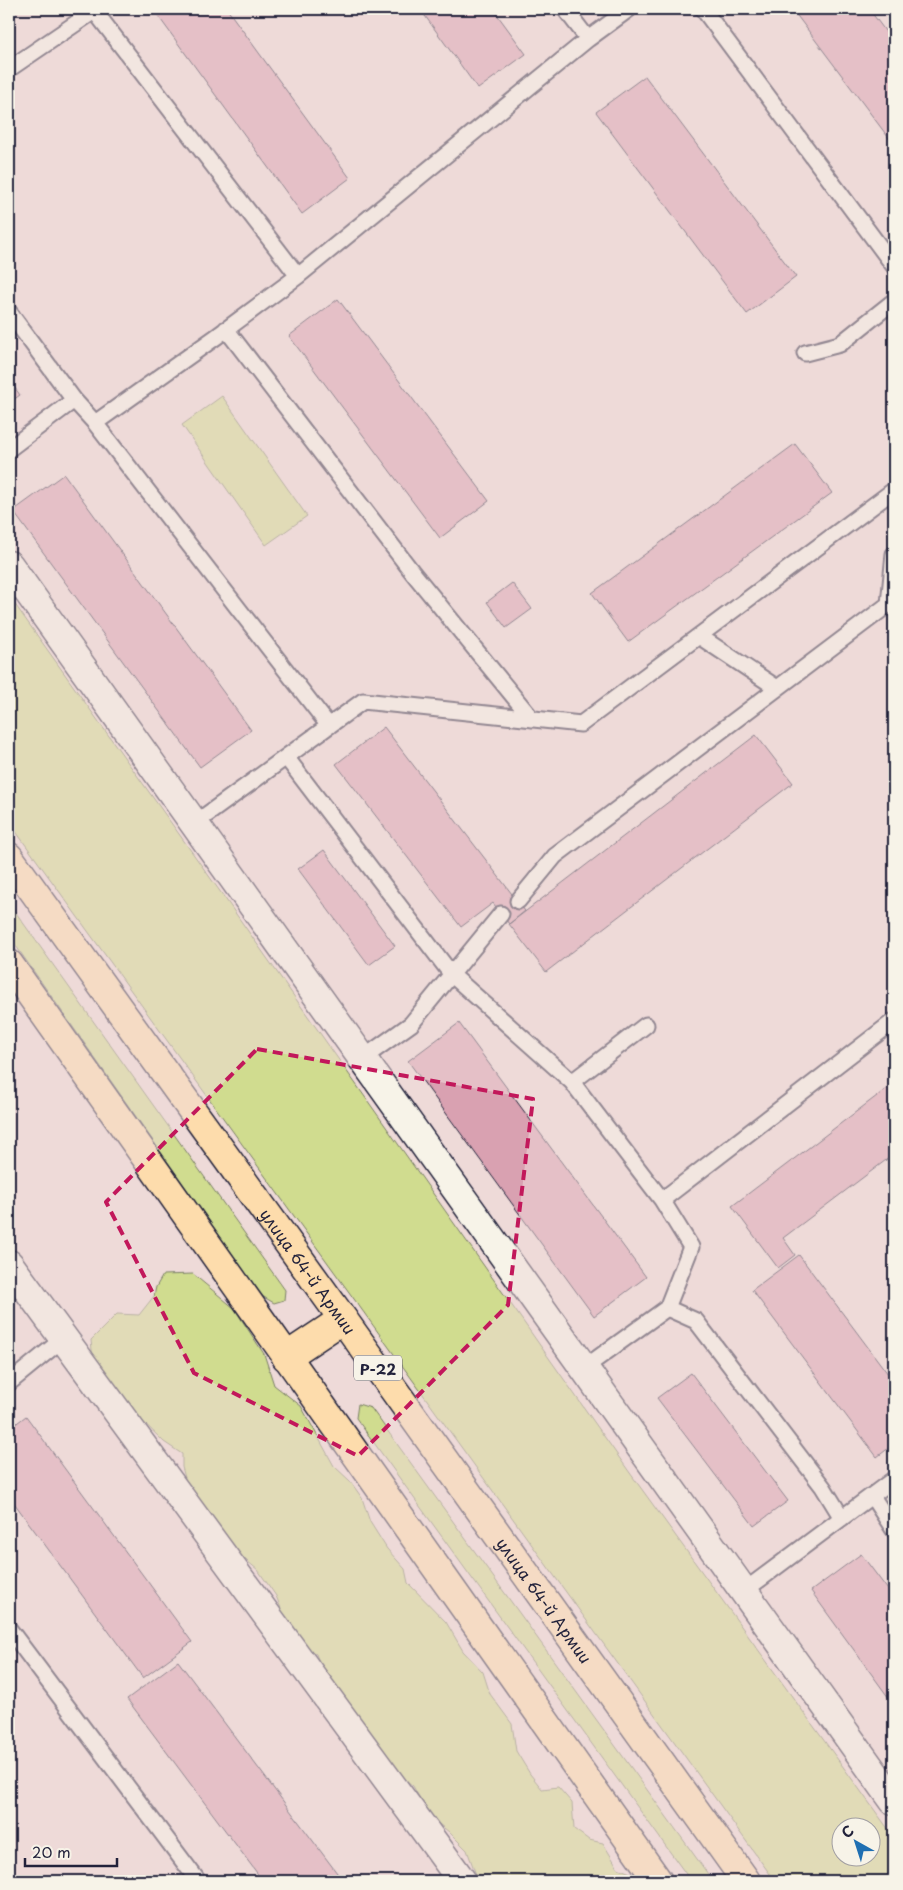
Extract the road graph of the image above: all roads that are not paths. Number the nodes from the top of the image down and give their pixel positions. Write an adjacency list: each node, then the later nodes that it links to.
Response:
1 (565, 9): 5 (lane)
2 (629, 9): 5 (lane)
3 (703, 9): 7 (lane)
4 (93, 10): 6 (lane); 8 (lane)
5 (588, 39): 8 (lane)
6 (9, 69)
7 (894, 266)
8 (298, 276): 11 (lane)
9 (894, 301): 12 (lane)
10 (9, 312): 13 (lane)
11 (226, 329): 14 (lane); 22 (lane)
12 (805, 353)
13 (74, 400): 14 (lane); 15 (lane)
14 (95, 423): 23 (lane)
15 (9, 449)
16 (894, 490): 20 (lane)
17 (894, 554): 19 (lane)
18 (9, 565): 25 (street)
19 (892, 607): 21 (lane)
20 (699, 636): 21 (lane); 22 (lane)
21 (777, 688): 27 (lane)
22 (532, 719): 23 (lane)
23 (329, 726): 24 (lane)
24 (286, 757): 25 (lane); 30 (lane)
25 (194, 824): 33 (street)
26 (9, 857): 38 (highway, улица 64-й Армии / Р-22)
27 (518, 901)
28 (501, 914): 30 (lane)
29 (9, 964): 40 (highway)
30 (452, 975): 33 (lane); 34 (lane)
31 (894, 1021): 35 (lane)
32 (646, 1025): 34 (lane)
33 (362, 1059): 41 (street)
34 (572, 1082): 35 (lane)
35 (662, 1200): 37 (lane)
36 (9, 1264): 39 (street)
37 (667, 1308): 41 (lane); 45 (lane)
38 (343, 1319): 40 (highway); 53 (highway, улица 64-й Армии / Р-22)
39 (64, 1338): 42 (lane); 51 (street)
40 (286, 1357): 52 (highway)
41 (584, 1368): 47 (street)
42 (9, 1383)
43 (894, 1479): 44 (lane)
44 (872, 1496): 45 (lane); 46 (lane)
45 (842, 1518): 47 (lane)
46 (894, 1530)
47 (744, 1591): 49 (street)
48 (9, 1629): 50 (lane)
49 (894, 1801)
50 (198, 1881)
51 (462, 1881)
52 (658, 1881)
53 (746, 1881)

